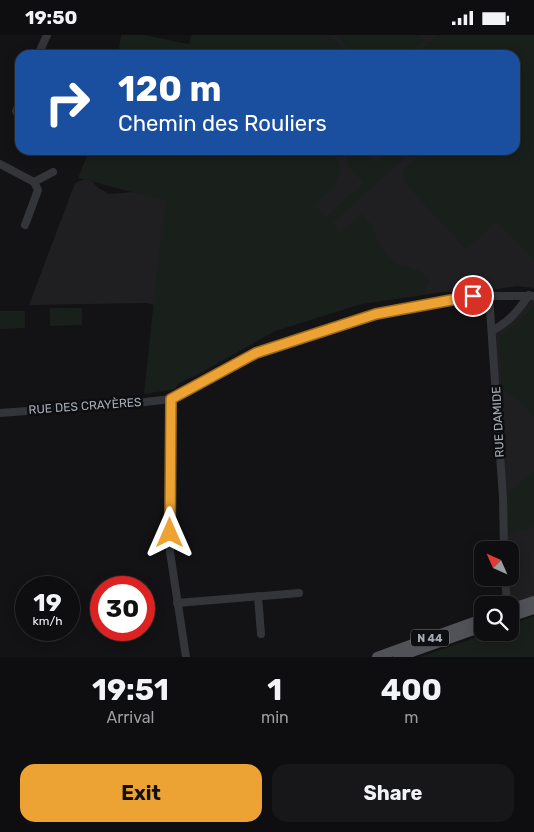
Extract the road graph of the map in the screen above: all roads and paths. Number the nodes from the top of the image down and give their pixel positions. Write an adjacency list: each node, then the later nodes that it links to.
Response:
1 (47, 35): 2 (street)
2 (40, 50)
3 (0, 165): 5 (street)
4 (53, 172): 5 (street)
5 (34, 182): 6 (street)
6 (25, 225)
7 (489, 295): 8 (street); 9 (street, RUE DAMIDE); 10 (street)
8 (531, 295): 9 (street)
9 (492, 331): 12 (street, RUE DAMIDE)
10 (171, 399): 11 (street, RUE DES CRAYÈRES); 16 (street)
11 (0, 413)
12 (504, 541)
13 (299, 593): 14 (street)
14 (258, 596): 16 (street); 22 (street)
15 (534, 601): 17 (main road)
16 (177, 603): 23 (street)
17 (519, 606)
18 (534, 609): 19 (main road)
19 (519, 614)
20 (474, 622): 24 (main road, N 44)
21 (474, 630): 25 (main road, N 44)
22 (261, 634)
23 (186, 657)
24 (376, 657)
25 (398, 657)

